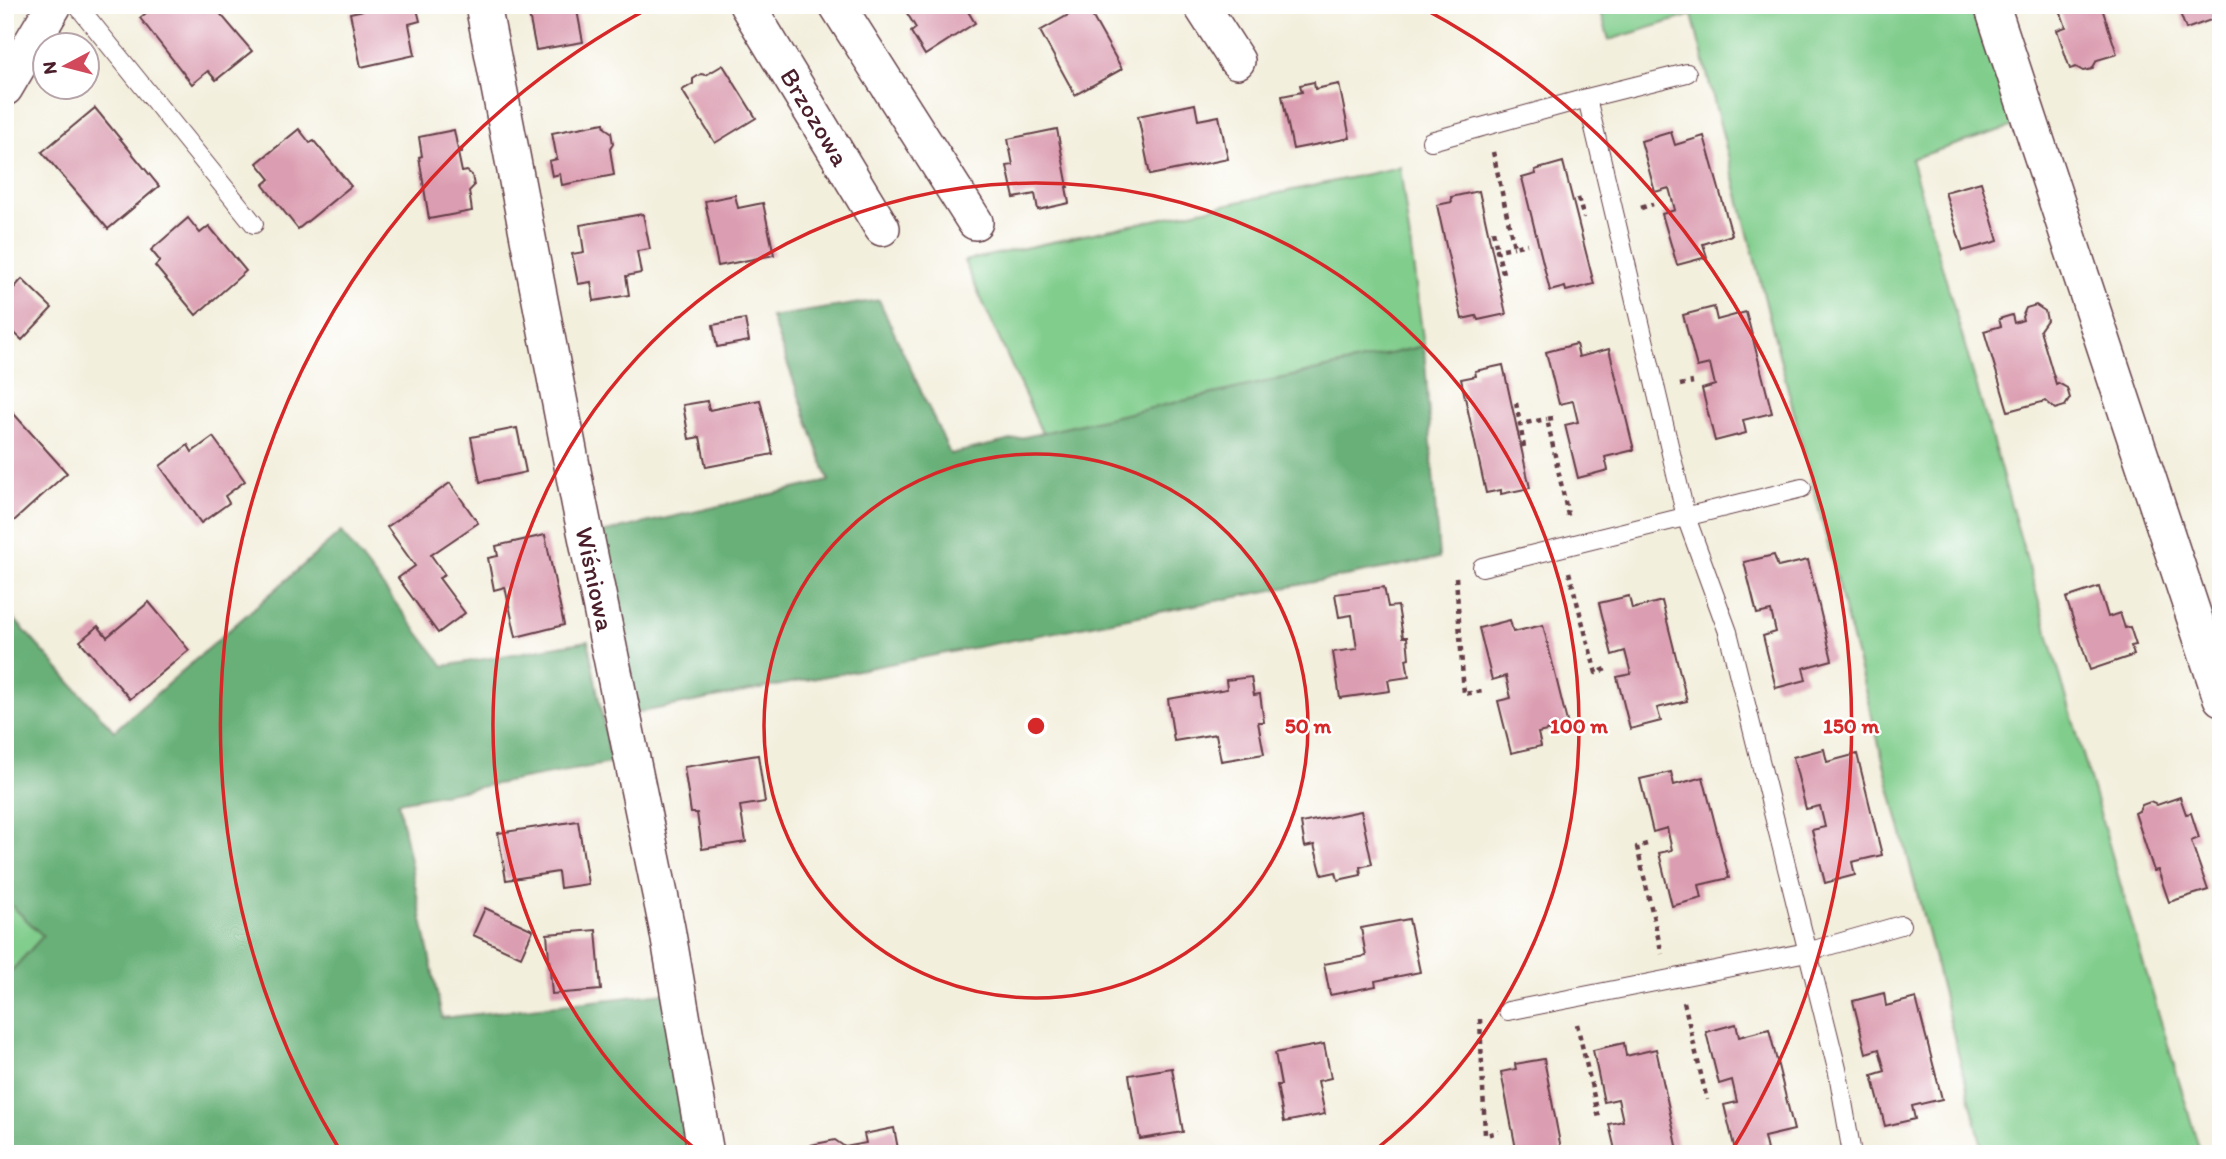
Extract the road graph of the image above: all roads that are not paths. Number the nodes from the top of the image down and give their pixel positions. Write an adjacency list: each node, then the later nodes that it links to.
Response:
1 (54, 5): 10 (street)
2 (77, 5): 14 (lane)
3 (484, 5): 23 (street, Wiśniowa)
4 (747, 5): 15 (street, Brzozowa)
5 (837, 5): 13 (street)
6 (1200, 5): 8 (street)
7 (1993, 9): 19 (street)
8 (1237, 61)
9 (1686, 73): 11 (lane)
10 (5, 88)
11 (1587, 98): 12 (lane); 17 (lane)
12 (1431, 141)
13 (975, 222)
14 (254, 224)
15 (882, 228)
16 (1802, 488): 17 (lane)
17 (1686, 517): 18 (lane); 21 (lane)
18 (1482, 567)
19 (2221, 698)
20 (1901, 925): 21 (lane)
21 (1807, 952): 22 (lane); 24 (lane)
22 (1508, 1011)
23 (706, 1154)
24 (1852, 1154)

